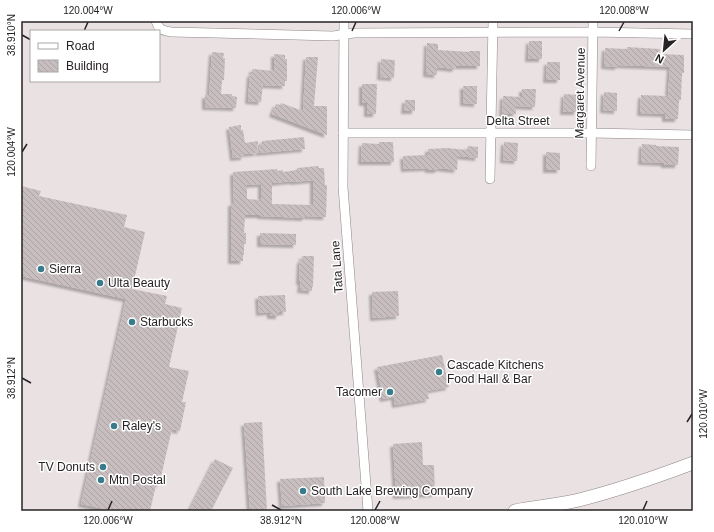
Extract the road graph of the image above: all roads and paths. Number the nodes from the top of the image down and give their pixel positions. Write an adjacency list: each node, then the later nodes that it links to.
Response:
1 (344, 21): 8 (street, Tata Lane)
2 (493, 21): 5 (street)
3 (593, 21): 6 (street, Margaret Avenue)
4 (157, 24): 8 (street)
5 (493, 32): 6 (street); 8 (street); 10 (street)
6 (593, 32): 7 (street); 11 (street, Margaret Avenue)
7 (693, 34)
8 (343, 35): 9 (street, Tata Lane)
9 (343, 133): 10 (street, Delta Street); 16 (street, Tata Lane)
10 (491, 133): 11 (street, Delta Street); 14 (street)
11 (591, 133): 12 (street, Delta Street); 13 (street, Margaret Avenue)
12 (693, 135)
13 (591, 166)
14 (490, 179)
15 (693, 463): 17 (main road)
16 (368, 511)
17 (515, 511)

